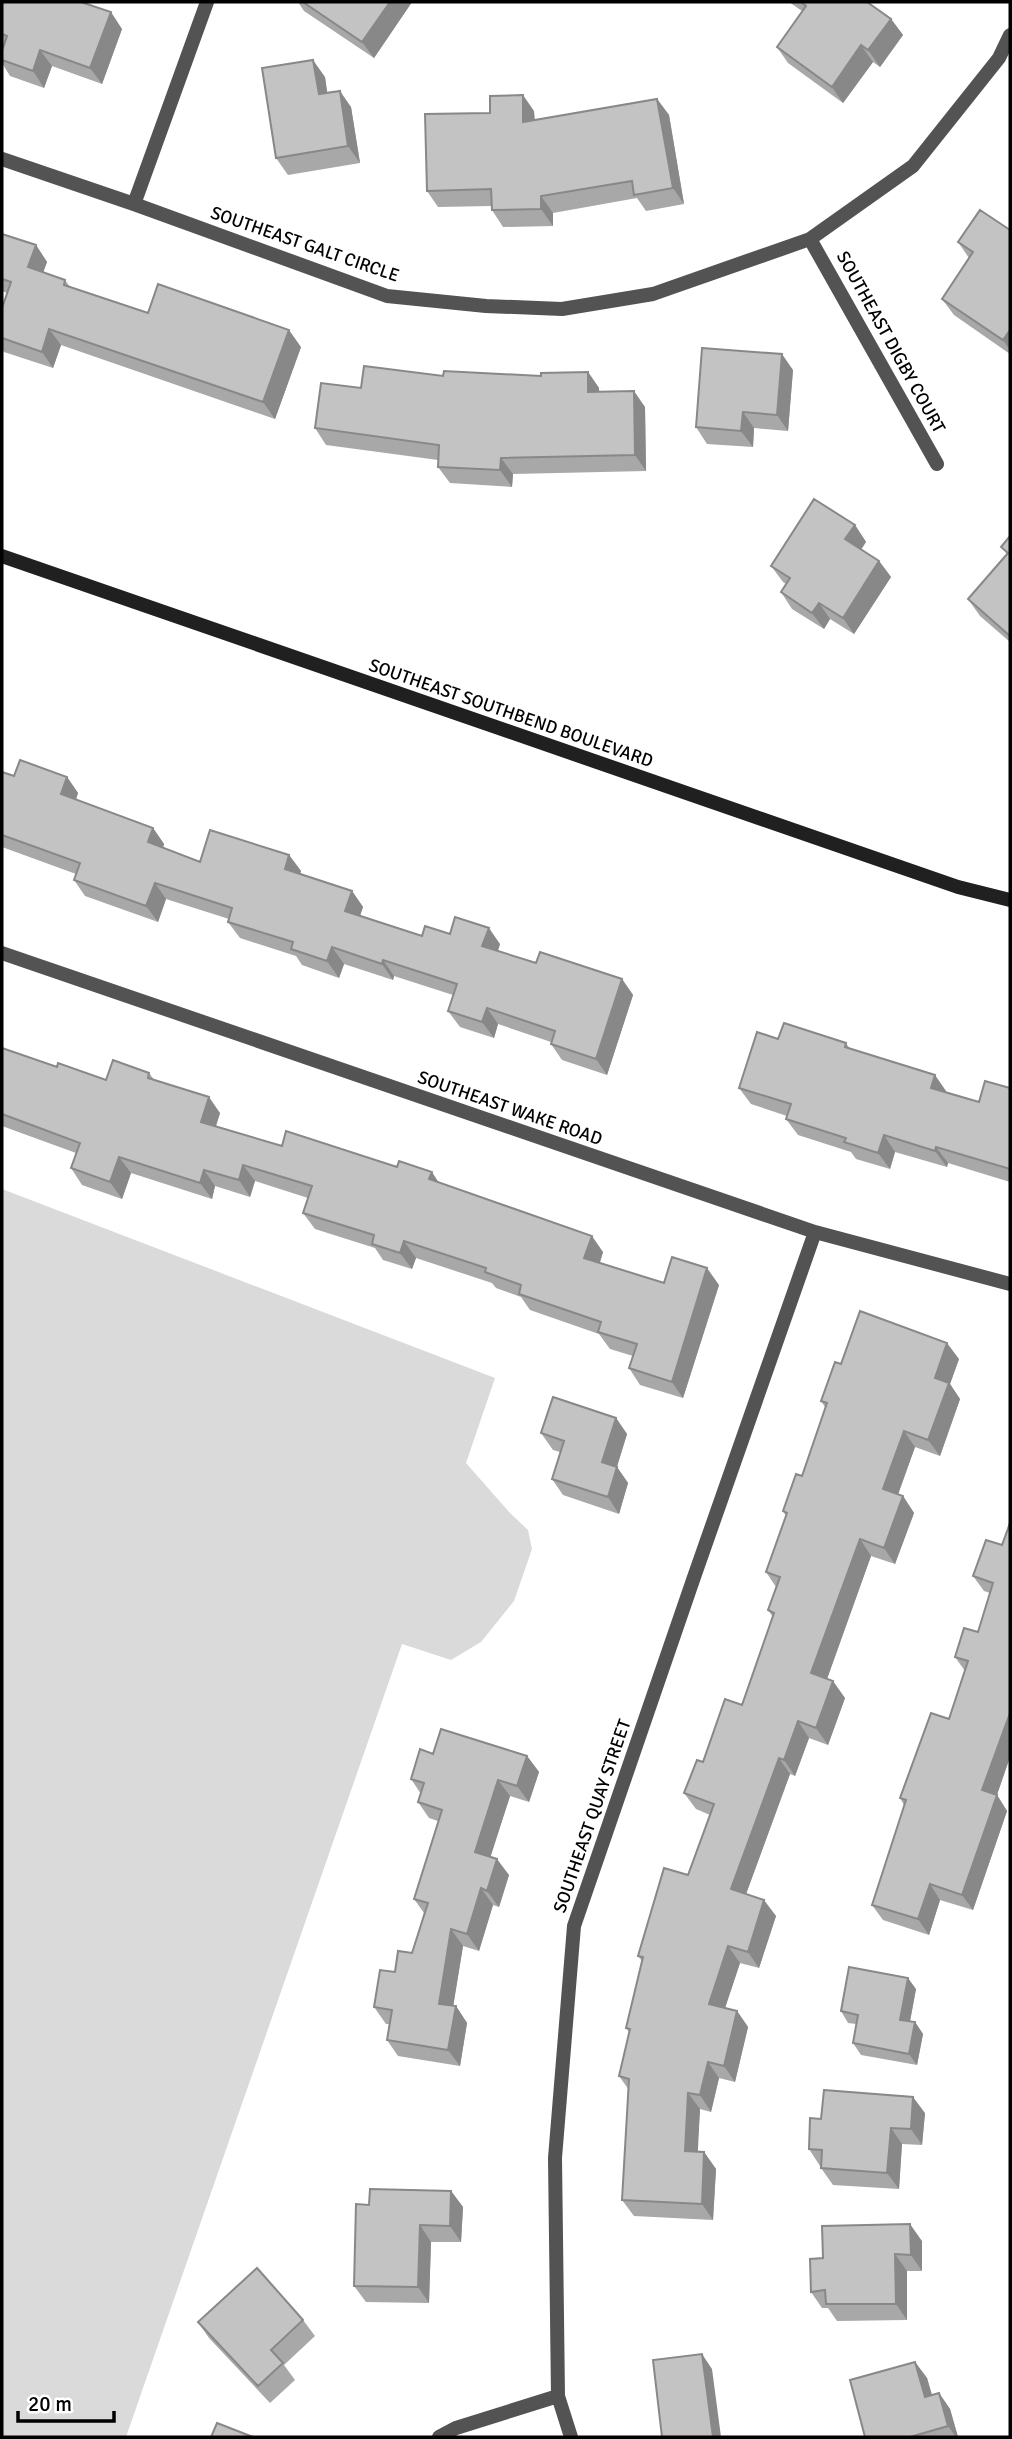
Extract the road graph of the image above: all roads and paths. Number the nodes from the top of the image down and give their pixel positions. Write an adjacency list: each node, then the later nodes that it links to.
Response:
1 (207, 2): 4 (street)
2 (1010, 35): 5 (street, SOUTHEAST GALT CIRCLE)
3 (2, 159): 4 (street, SOUTHEAST GALT CIRCLE)
4 (134, 204): 5 (street, SOUTHEAST GALT CIRCLE)
5 (810, 239): 6 (street, SOUTHEAST DIGBY COURT)
6 (937, 464)
7 (2, 556): 8 (street, SOUTHEAST SOUTHBEND BOULEVARD)
8 (1010, 900)
9 (2, 953): 10 (street, SOUTHEAST WAKE ROAD)
10 (815, 1232): 11 (street, SOUTHEAST WAKE ROAD); 12 (street, SOUTHEAST QUAY STREET)
11 (1010, 1284)
12 (558, 2396): 13 (street); 14 (street, SOUTHEAST QUAY STREET)
13 (439, 2437)
14 (571, 2437)

